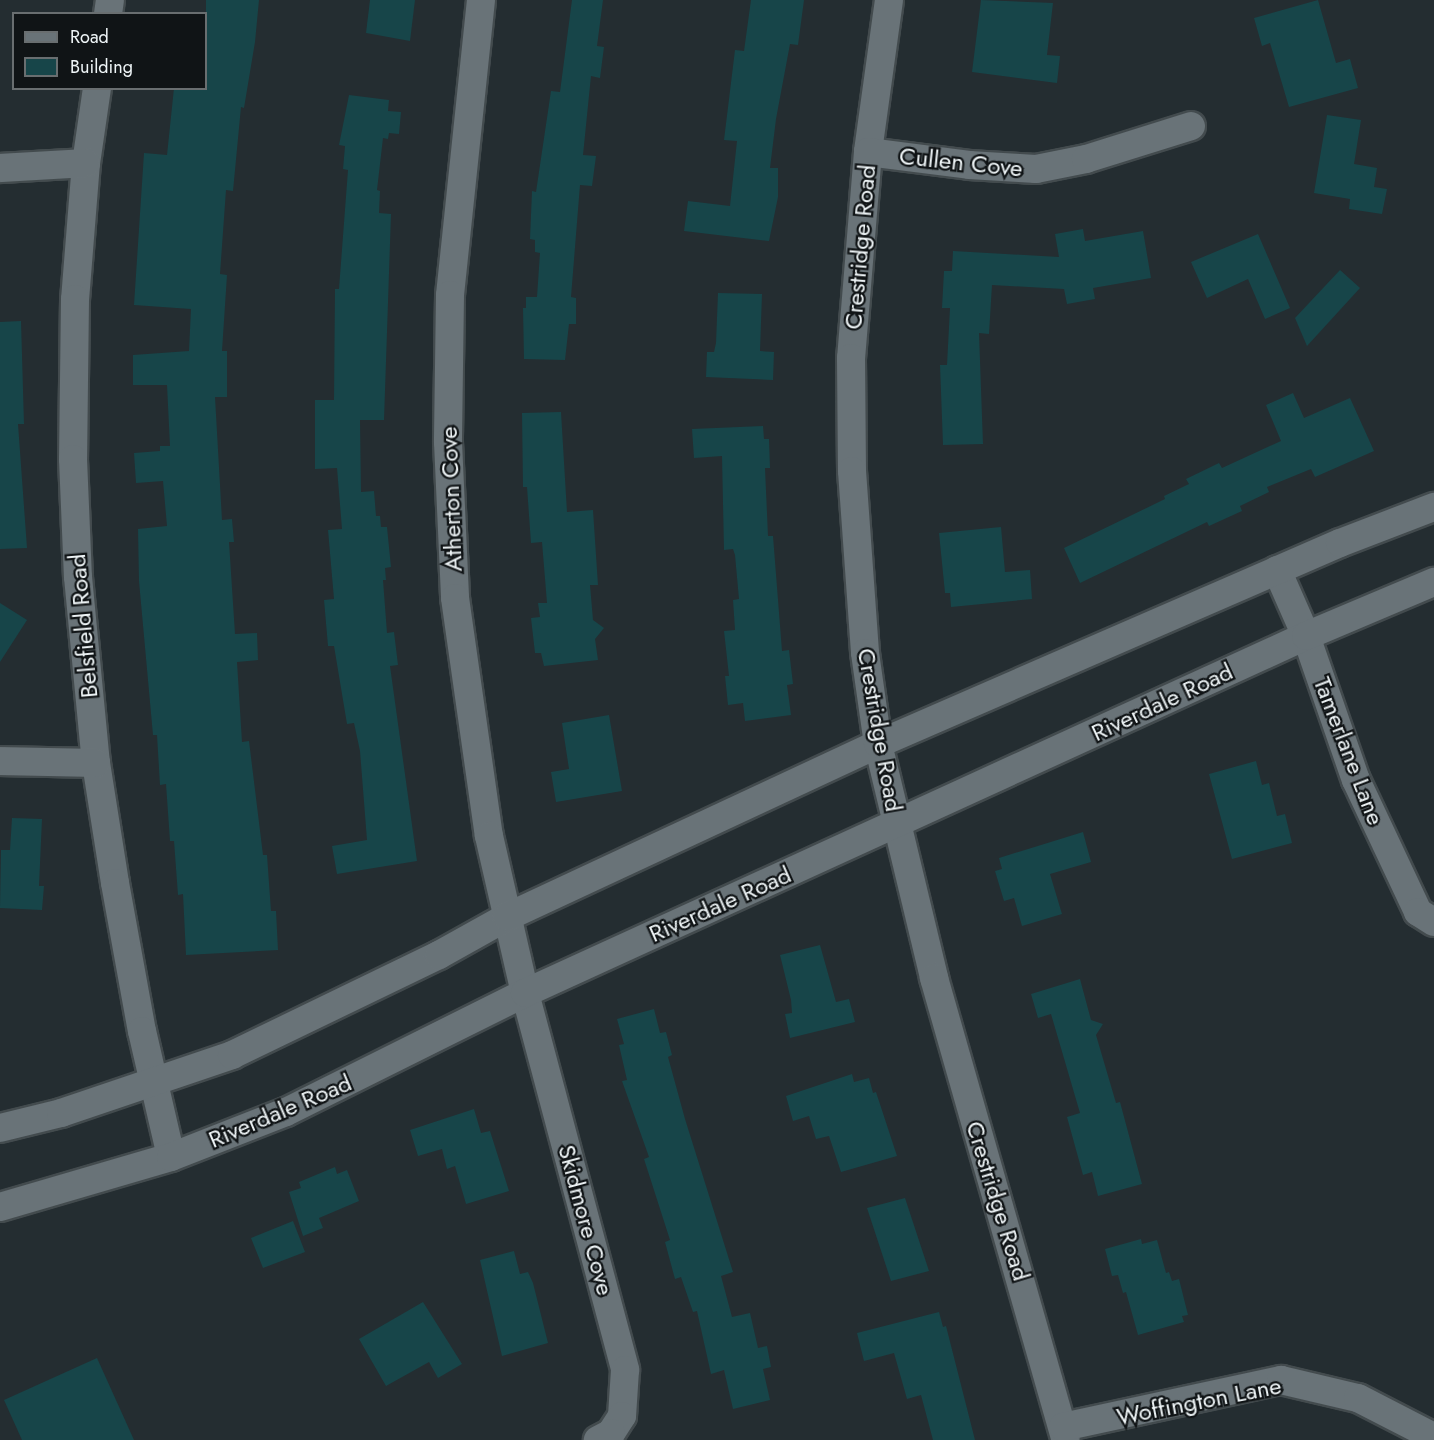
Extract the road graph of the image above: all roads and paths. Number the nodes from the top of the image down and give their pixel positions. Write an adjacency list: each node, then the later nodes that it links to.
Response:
1 (481, 0): 16 (street, Atherton Cove)
2 (889, 0): 5 (street, Crestridge Road)
3 (97, 90): 6 (street, Belsfield Road)
4 (1191, 126): 5 (street, Cullen Cove)
5 (868, 152): 12 (street, Crestridge Road)
6 (86, 163): 7 (street); 14 (street, Belsfield Road)
7 (0, 168)
8 (1434, 507): 9 (street)
9 (1277, 570): 11 (street, Tamerlane Lane); 12 (street)
10 (1434, 582): 11 (street, Riverdale Road)
11 (1306, 636): 15 (street, Riverdale Road); 17 (street, Tamerlane Lane)
12 (878, 744): 15 (street, Crestridge Road); 16 (street)
13 (0, 761): 14 (street)
14 (96, 763): 19 (street, Belsfield Road)
15 (896, 823): 18 (street, Riverdale Road); 23 (street, Crestridge Road)
16 (507, 917): 18 (street, Atherton Cove); 19 (street)
17 (1434, 922)
18 (525, 993): 21 (street, Riverdale Road); 25 (street, Skidmore Cove)
19 (155, 1083): 20 (street); 21 (street, Belsfield Road)
20 (0, 1128)
21 (171, 1157): 22 (street, Riverdale Road)
22 (0, 1208)
23 (1065, 1434): 24 (street, Woffington Lane)
24 (1434, 1437)
25 (598, 1440)

